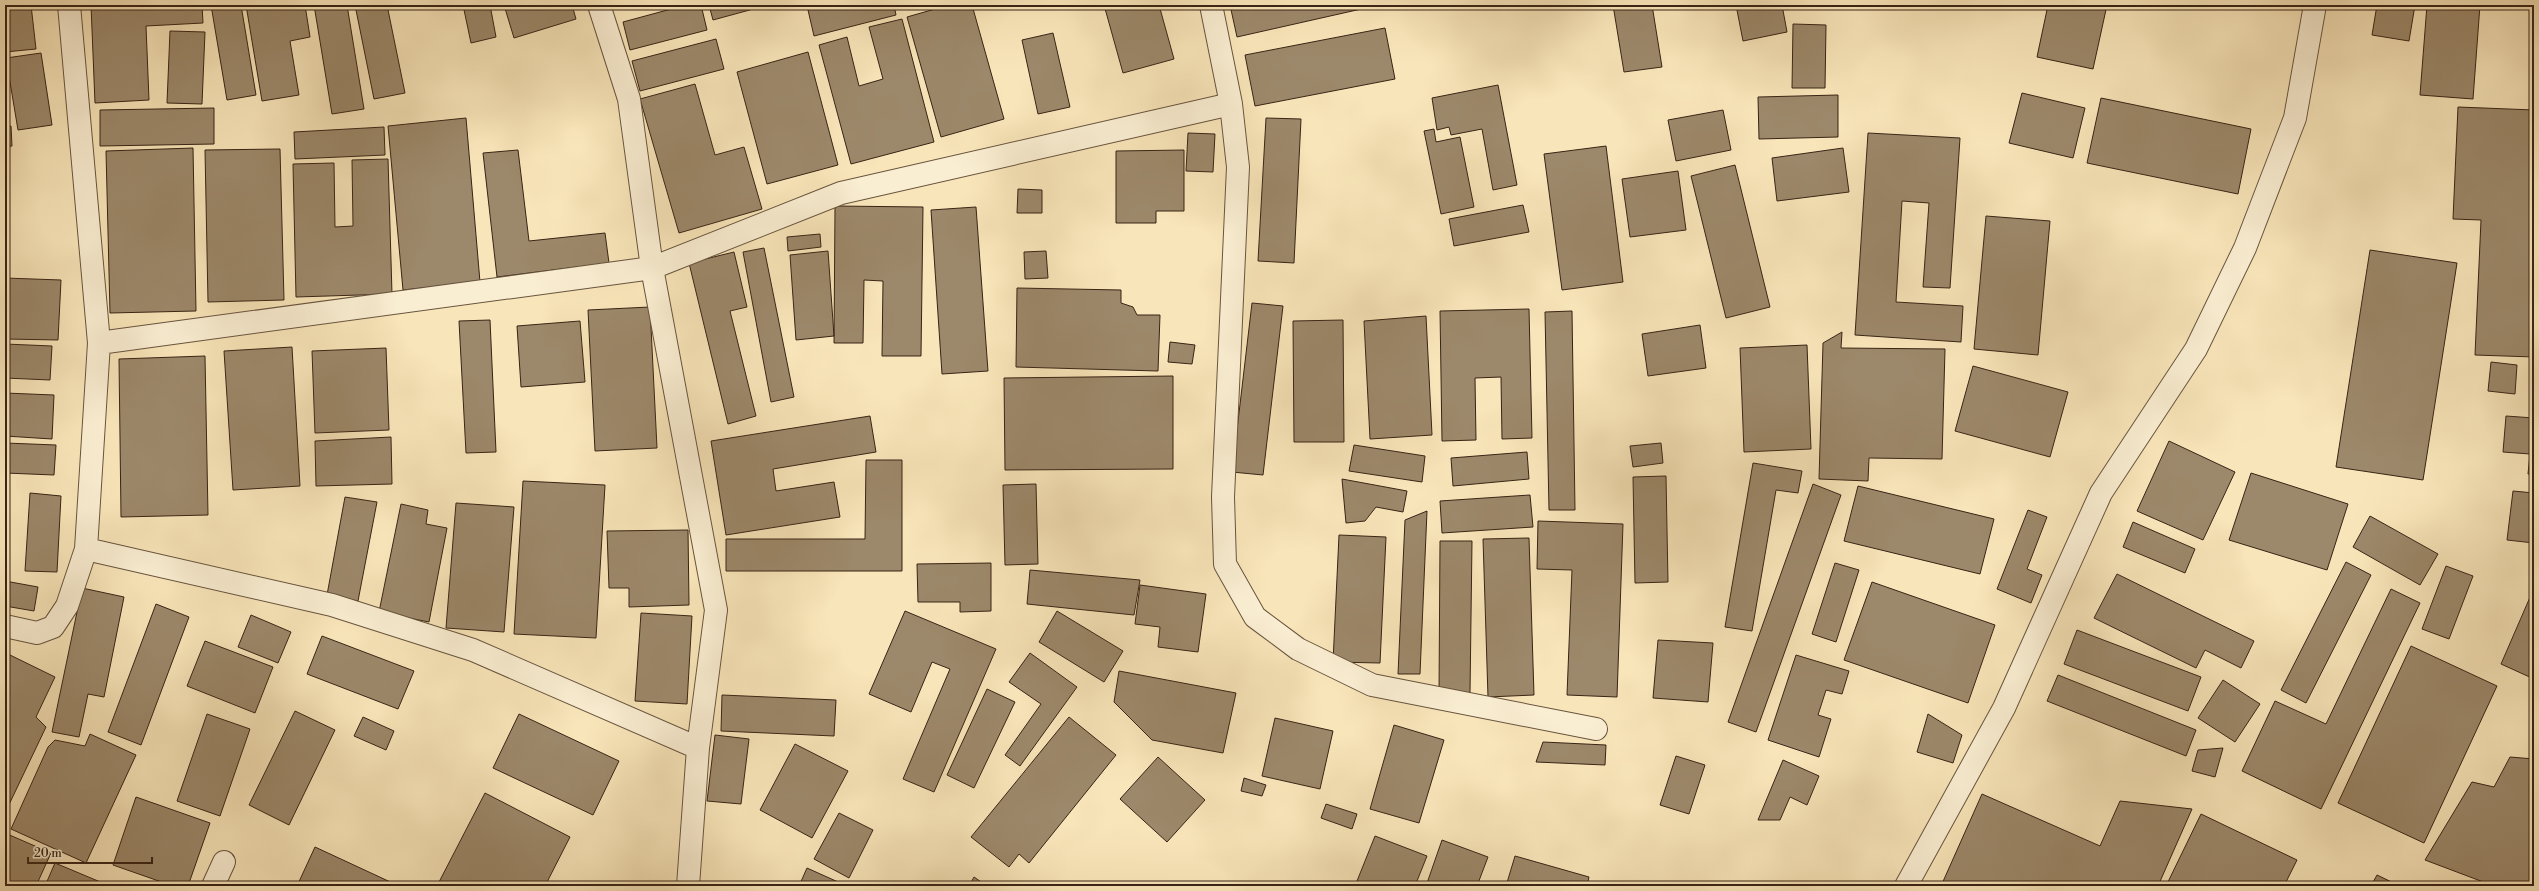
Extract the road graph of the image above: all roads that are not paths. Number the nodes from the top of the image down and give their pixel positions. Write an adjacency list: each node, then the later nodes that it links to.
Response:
1 (69, 5): 7 (street)
2 (599, 5): 6 (street)
3 (1211, 5): 5 (street)
4 (2315, 5): 15 (street)
5 (1231, 104): 6 (street); 10 (street)
6 (652, 268): 7 (street); 11 (street)
7 (99, 343): 8 (street)
8 (86, 549): 9 (street); 11 (street)
9 (5, 626)
10 (1596, 729)
11 (698, 748): 14 (street)
12 (224, 862): 13 (street)
13 (213, 886)
14 (688, 886)
15 (1906, 886)

